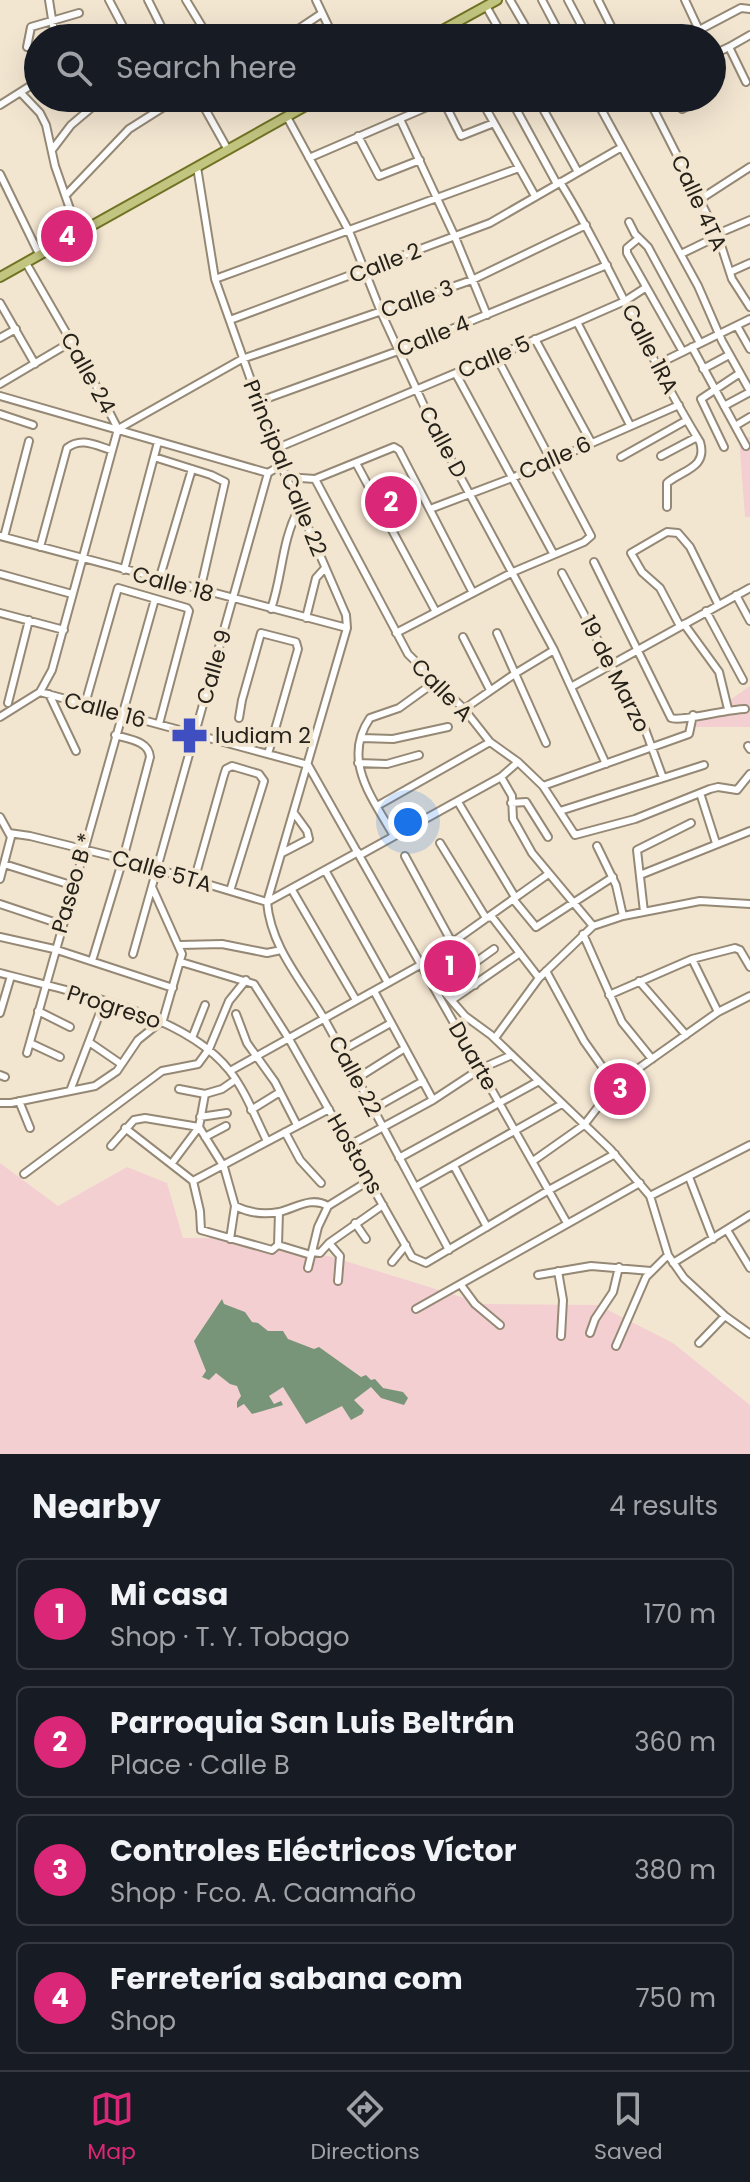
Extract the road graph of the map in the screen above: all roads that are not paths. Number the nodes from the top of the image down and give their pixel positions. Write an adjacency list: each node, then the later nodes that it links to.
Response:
1 (49, 0): 17 (street)
2 (109, 0): 19 (street)
3 (148, 0): 20 (street)
4 (186, 0): 21 (street)
5 (316, 0): 16 (street)
6 (473, 0): 13 (street)
7 (497, 0): 13 (main road)
8 (510, 0): 26 (street)
9 (542, 0): 27 (street)
10 (568, 0): 28 (street)
11 (598, 0): 29 (street)
12 (685, 0): 30 (street)
13 (482, 8): 24 (main road); 25 (street)
14 (750, 9): 31 (street)
15 (79, 13): 17 (street)
16 (321, 14): 22 (street); 23 (street)
17 (53, 22): 18 (street)
18 (44, 24)
19 (122, 24)
20 (160, 24)
21 (201, 24)
22 (306, 24)
23 (326, 24)
24 (459, 24)
25 (494, 24)
26 (524, 24)
27 (555, 24)
28 (581, 24)
29 (610, 24)
30 (696, 24)
31 (710, 24)
32 (750, 35): 33 (street)
33 (729, 47): 34 (street); 36 (street)
34 (726, 48)
35 (750, 70): 36 (street)
36 (742, 74): 37 (street)
37 (746, 82)
38 (24, 91): 39 (street)
39 (21, 93): 40 (street); 41 (street)
40 (24, 96)
41 (0, 105)
42 (39, 112): 59 (street)
43 (86, 112): 59 (street)
44 (154, 112): 69 (street)
45 (207, 112): 60 (street)
46 (296, 112): 54 (main road)
47 (416, 112): 55 (street)
48 (451, 112): 56 (street)
49 (488, 112): 56 (street)
50 (518, 112): 68 (street, Calle 1RA)
51 (545, 112): 66 (street)
52 (604, 112): 58 (street)
53 (655, 112): 72 (street, Calle 4TA)
54 (287, 117): 60 (main road); 61 (street, Calle D)
55 (400, 119): 57 (street); 62 (street)
56 (494, 123): 65 (street)
57 (358, 136): 61 (street); 62 (street)
58 (622, 147): 66 (street); 82 (street)
59 (52, 150): 69 (street)
60 (228, 150): 63 (main road)
61 (309, 158): 76 (street, Calle D)
62 (420, 160): 71 (street)
63 (197, 167): 77 (main road); 89 (street, Principal Calle 22)
64 (750, 167): 72 (street)
65 (519, 168): 70 (street); 71 (street)
66 (578, 172): 68 (street)
67 (0, 174): 81 (street)
68 (558, 183): 70 (street); 75 (street, Calle 1RA)
69 (67, 194): 77 (street)
70 (535, 196): 79 (street, Calle 2)
71 (437, 198): 76 (street); 79 (street)
72 (699, 200): 78 (street, Calle 4TA)
73 (750, 220): 78 (street)
74 (629, 222): 80 (street)
75 (586, 225): 85 (street, Calle 1RA); 90 (street, Calle 3)
76 (349, 231): 86 (street, Calle D); 89 (street)
77 (78, 232): 81 (main road)
78 (718, 235): 82 (street); 87 (street, Calle 4TA)
79 (455, 237): 86 (street, Calle 2); 90 (street)
80 (639, 238): 91 (street); 107 (street)
81 (39, 254): 83 (main road)
82 (681, 254): 103 (street)
83 (26, 263): 88 (main road); 106 (street, Calle 24)
84 (750, 263): 87 (street)
85 (607, 265): 93 (street, Calle 1RA); 97 (street, Calle 4)
86 (364, 271): 96 (street, Calle D); 99 (street, Calle 2)
87 (730, 272): 92 (street, Calle 4TA)
88 (1, 275)
89 (215, 279): 99 (street, Principal Calle 22)
90 (472, 280): 96 (street, Calle 3); 97 (street)
91 (645, 288): 93 (street, Calle 5); 111 (street)
92 (747, 296): 95 (street, Calle 4TA)
93 (625, 301): 100 (street, Calle 5); 116 (street, Calle 1RA)
94 (0, 303): 102 (street)
95 (750, 307)
96 (381, 312): 110 (street, Calle D); 114 (street, Calle 3)
97 (487, 315): 110 (street, Calle 4)
98 (750, 319): 101 (street)
99 (230, 320): 114 (street, Principal Calle 22)
100 (577, 322): 105 (street, Calle 5); 132 (street)
101 (737, 326): 103 (street); 109 (street)
102 (16, 329): 104 (street); 115 (street)
103 (719, 334): 107 (street); 112 (street)
104 (0, 338)
105 (535, 339): 113 (street, Calle 5); 138 (street)
106 (71, 342): 115 (street); 134 (street, Calle 24)
107 (700, 343): 108 (street)
108 (692, 347): 111 (street); 117 (street)
109 (750, 349)
110 (398, 351): 122 (street, Calle D); 125 (street, Calle 4)
111 (683, 352): 116 (street)
112 (729, 355): 117 (street); 118 (street)
113 (496, 356): 119 (street, Calle 5); 147 (street)
114 (242, 359): 125 (street, Principal Calle 22); 134 (street, Calle 3)
115 (35, 364): 120 (street)
116 (656, 365): 126 (street, Calle 1RA)
117 (703, 369): 121 (street)
118 (740, 373): 121 (street); 123 (street)
119 (456, 374): 122 (street, Calle 5); 154 (street)
120 (2, 383): 124 (street)
121 (714, 388): 127 (street); 140 (street)
122 (416, 389): 141 (street, Calle 5); 156 (street, Calle D)
123 (750, 392): 127 (street)
124 (0, 394): 134 (street)
125 (257, 402): 141 (street, Principal Calle 22)
126 (679, 405): 130 (street, Calle 1RA); 132 (street, Calle 6)
127 (724, 406): 133 (street)
128 (0, 414): 131 (street)
129 (750, 417): 133 (street)
130 (687, 420): 135 (street, Calle 1RA); 145 (street)
131 (33, 425)
132 (630, 425): 138 (street, Calle 6)
133 (735, 426): 139 (street)
134 (118, 429): 137 (street); 142 (street, Calle 24)
135 (697, 437): 143 (street); 157 (street)
136 (29, 441): 160 (street)
137 (158, 442): 144 (street); 146 (street)
138 (591, 442): 147 (street, Calle 6)
139 (746, 446)
140 (724, 447)
141 (275, 449): 149 (street, Principal Calle 22)
142 (111, 450): 161 (street); 163 (street, Calle 24)
143 (661, 456)
144 (154, 457): 150 (street); 166 (street)
145 (621, 457)
146 (216, 458): 151 (street); 152 (street)
147 (551, 461): 154 (street, Calle 6); 162 (street)
148 (356, 463): 155 (street); 159 (street); 183 (street)
149 (281, 465): 151 (street); 153 (street, Principal Calle 22)
150 (192, 469): 152 (street); 171 (street)
151 (268, 473): 179 (street, Calle 9)
152 (211, 475): 173 (street)
153 (286, 477): 155 (street); 158 (street, Principal Calle 22)
154 (512, 478): 156 (street, Calle 6); 162 (street)
155 (315, 479): 191 (street, Calle A)
156 (471, 494): 159 (street, Calle 6); 167 (street, Calle D)
157 (667, 507)
158 (299, 508): 165 (street, Principal Calle 22); 181 (street)
159 (430, 509): 175 (street)
160 (2, 536): 161 (street, Calle 18)
161 (40, 547): 163 (street, Calle 18)
162 (553, 553): 167 (street)
163 (81, 559): 166 (street, Calle 18); 176 (street, Calle 24)
164 (594, 562): 194 (street)
165 (325, 568): 185 (street); 189 (street, Principal Calle 22)
166 (124, 570): 170 (street, Calle 18)
167 (513, 572): 175 (street); 195 (street, Calle D)
168 (562, 573): 196 (street, 19 de Marzo)
169 (0, 574): 176 (street)
170 (139, 575): 171 (street, Calle 18); 174 (street)
171 (159, 580): 173 (street, Calle 18)
172 (750, 588): 177 (street)
173 (200, 591): 179 (street, Calle 18)
174 (134, 593): 178 (street); 205 (street)
175 (473, 593): 183 (street)
176 (72, 594): 190 (street, Calle 24)
177 (736, 595): 180 (street); 187 (street)
178 (155, 599): 210 (street, Paseo B *); 214 (street)
179 (233, 599): 181 (street, Calle 18); 216 (street, Calle 9)
180 (718, 604): 182 (street); 188 (street)
181 (271, 609): 185 (street, Calle 18)
182 (706, 611): 188 (street); 198 (street)
183 (436, 612): 191 (street)
184 (0, 614): 186 (street)
185 (306, 618): 189 (street, Calle 18)
186 (29, 620): 190 (street); 204 (street)
187 (750, 621)
188 (682, 625): 194 (street); 208 (street)
189 (347, 628): 228 (street)
190 (64, 630): 202 (street, Calle 24)
191 (396, 633): 199 (street, Calle A)
192 (497, 633): 197 (street)
193 (463, 637): 201 (street)
194 (638, 649): 196 (street); 211 (street)
195 (554, 650): 197 (street); 200 (street, Calle D)
196 (610, 664): 200 (street); 221 (street, 19 de Marzo)
197 (516, 673): 201 (street); 220 (street)
198 (743, 680)
199 (435, 682): 207 (street, Calle A); 218 (street)
200 (571, 687): 227 (street, Calle D)
201 (490, 690): 207 (street)
202 (40, 692): 203 (street, Calle 16); 206 (street)
203 (49, 694): 205 (street, Calle 16); 222 (street)
204 (4, 702): 206 (street)
205 (85, 704): 210 (street, Calle 16)
206 (20, 706): 212 (street)
207 (464, 709): 219 (street, Calle A)
208 (728, 709): 209 (street); 211 (street)
209 (745, 709)
210 (120, 714): 214 (street, Calle 16); 217 (street, Paseo B *)
211 (693, 715): 221 (street)
212 (0, 717)
213 (239, 718): 223 (street)
214 (159, 724): 216 (street, Calle 16)
215 (448, 727): 218 (street)
216 (195, 734): 223 (street, Calle 16); 255 (street, Calle 9)
217 (115, 735): 249 (street, Paseo B *); 253 (street)
218 (362, 738): 226 (street)
219 (490, 742): 225 (street, Calle A); 237 (street)
220 (546, 743)
221 (651, 748): 227 (street); 232 (street, 19 de Marzo)
222 (76, 751)
223 (268, 754): 228 (street, Calle 16)
224 (419, 755): 226 (street)
225 (518, 762): 231 (street); 233 (street, Calle A)
226 (358, 763): 237 (street)
227 (606, 764): 233 (street)
228 (308, 765): 239 (street); 251 (street, Duarte)
229 (704, 765): 232 (street)
230 (750, 774): 234 (street)
231 (501, 777): 235 (street); 236 (street)
232 (663, 778): 238 (street)
233 (543, 786): 238 (street, Calle A)
234 (700, 793): 238 (street, Calle A); 247 (street)
235 (458, 802): 244 (street); 266 (street)
236 (511, 803): 245 (street); 257 (street)
237 (377, 806): 244 (street)
238 (560, 811)
239 (294, 813): 250 (street); 250 (street)
240 (0, 817): 243 (street)
241 (691, 823): 258 (street)
242 (750, 831): 247 (street)
243 (9, 833): 249 (street, Calle 5TA); 254 (street)
244 (394, 836): 251 (street)
245 (548, 837)
246 (440, 843): 273 (street)
247 (716, 843): 258 (street)
248 (597, 846): 259 (street)
249 (83, 849): 253 (street, Calle 5TA); 263 (street, Paseo B *)
250 (281, 854): 267 (street)
251 (359, 854): 256 (street); 288 (street, Duarte)
252 (405, 856): 278 (street)
253 (123, 859): 255 (street, Calle 5TA); 286 (street)
254 (4, 864): 260 (street); 263 (street)
255 (156, 870): 261 (street, Calle 5TA); 262 (street, Calle 9)
256 (325, 870): 264 (street); 297 (street)
257 (547, 875): 266 (street); 268 (street)
258 (640, 875): 271 (street)
259 (613, 877): 268 (street); 272 (street)
260 (0, 879)
261 (194, 881): 265 (street, Calle 5TA); 265 (street)
262 (151, 885): 279 (street); 284 (street, Calle 9)
263 (74, 886): 274 (street, Paseo B *)
264 (292, 890): 267 (street); 304 (street)
265 (230, 891): 267 (street, Calle 5TA)
266 (514, 898): 268 (street); 273 (street)
267 (267, 902): 282 (street, Calle 22)
268 (571, 903): 275 (street)
269 (0, 904): 274 (street)
270 (750, 904): 271 (street)
271 (644, 912): 272 (street)
272 (623, 916): 275 (street)
273 (486, 918): 278 (street); 283 (street)
274 (63, 925): 280 (street, Paseo B *)
275 (593, 926): 276 (street)
276 (583, 934): 291 (street); 302 (street)
277 (0, 937): 280 (street)
278 (453, 942): 288 (street); 290 (street)
279 (180, 945): 282 (street); 287 (street)
280 (54, 949): 286 (street); 298 (street, Paseo B *)
281 (494, 949): 290 (street)
282 (281, 950): 312 (street, Calle 22)
283 (520, 953): 294 (street); 299 (street)
284 (133, 954)
285 (692, 959): 289 (street); 296 (street); 309 (street)
286 (92, 961): 300 (street)
287 (181, 962): 295 (street); 300 (street)
288 (423, 967): 297 (street); 305 (street); 331 (street, Duarte)
289 (750, 967)
290 (466, 969): 299 (street)
291 (546, 971): 294 (street); 337 (street)
292 (0, 973): 293 (street, Progreso)
293 (11, 976): 298 (street, Progreso); 310 (street)
294 (539, 978): 318 (street)
295 (246, 980): 319 (street, Hostons); 323 (street)
296 (639, 981): 302 (street); 316 (street)
297 (388, 983): 301 (street)
298 (45, 985): 306 (street, Progreso); 308 (street, Paseo B *)
299 (475, 985): 305 (street)
300 (173, 988): 313 (street)
301 (374, 991): 304 (street); 314 (street)
302 (609, 995): 329 (street)
303 (750, 996): 309 (street)
304 (356, 1000): 312 (street)
305 (452, 1000): 318 (street)
306 (104, 1002): 313 (street, Progreso); 320 (street)
307 (205, 1005): 317 (street)
308 (38, 1011): 315 (street); 321 (street, Paseo B *)
309 (718, 1012): 316 (street)
310 (0, 1013)
311 (236, 1014): 328 (street)
312 (323, 1018): 319 (street); 324 (street, Calle 22)
313 (163, 1020): 317 (street, Progreso); 330 (street)
314 (391, 1023): 322 (street); 324 (street)
315 (70, 1027)
316 (686, 1035): 329 (street)
317 (192, 1038): 323 (street, Progreso)
318 (495, 1038): 326 (street)
319 (289, 1039): 328 (street); 347 (street, Hostons)
320 (89, 1042): 330 (street); 339 (street)
321 (30, 1043): 325 (street, Paseo B *); 327 (street)
322 (405, 1048): 333 (street); 335 (street)
323 (209, 1049): 332 (street, Progreso); 372 (street)
324 (341, 1051): 333 (street, Calle 22)
325 (27, 1053)
326 (512, 1055): 331 (street); 336 (street)
327 (60, 1057)
328 (256, 1057): 332 (street); 340 (street)
329 (652, 1059): 337 (street)
330 (121, 1064): 339 (street)
331 (480, 1069): 342 (street); 344 (street, Duarte)
332 (230, 1071): 334 (street, Progreso)
333 (356, 1079): 348 (street, Calle 22)
334 (235, 1080): 341 (street); 349 (street, Progreso)
335 (423, 1081): 342 (street); 348 (street)
336 (539, 1081): 344 (street); 346 (street)
337 (615, 1085): 353 (street)
338 (179, 1089): 341 (street)
339 (70, 1091): 343 (street)
340 (280, 1092): 349 (street); 352 (street)
341 (205, 1094): 351 (street)
342 (433, 1100): 356 (street)
343 (19, 1101): 345 (street); 357 (street)
344 (499, 1102): 360 (street, Duarte); 367 (street)
345 (0, 1103)
346 (562, 1104): 353 (street); 360 (street)
347 (329, 1109): 352 (street); 363 (street, Hostons)
348 (373, 1109): 356 (street, Calle 22)
349 (251, 1110): 362 (street, Progreso)
350 (227, 1113): 351 (street)
351 (200, 1117): 355 (street)
352 (297, 1125): 359 (street)
353 (584, 1125): 366 (street); 368 (street)
354 (226, 1126): 361 (street)
355 (199, 1127): 358 (street); 361 (street); 369 (street)
356 (382, 1127): 363 (street); 367 (street, Calle 22)
357 (30, 1128)
358 (125, 1128): 365 (street); 369 (street)
359 (285, 1132): 362 (street); 376 (street)
360 (516, 1132): 368 (street, Duarte); 370 (street)
361 (205, 1137): 371 (street)
362 (267, 1141): 371 (street)
363 (350, 1145): 374 (street, Hostons)
364 (750, 1145): 373 (street)
365 (111, 1146)
366 (615, 1154): 377 (street); 379 (street)
367 (399, 1158): 378 (street, Calle 22)
368 (533, 1161): 379 (street, Duarte)
369 (172, 1163): 375 (street)
370 (454, 1166): 378 (street); 388 (street)
371 (224, 1167): 375 (street); 382 (street)
372 (24, 1174)
373 (689, 1177): 380 (street); 392 (street)
374 (370, 1180): 381 (street, Hostons); 383 (street)
375 (193, 1181): 390 (street)
376 (321, 1183)
377 (640, 1183): 380 (street); 387 (street)
378 (415, 1187): 396 (street, Calle 22)
379 (549, 1190): 387 (street, Duarte); 388 (street)
380 (650, 1196): 398 (street)
381 (383, 1205): 386 (street); 395 (street, Hostons)
382 (235, 1206): 384 (street); 390 (street)
383 (328, 1206): 384 (street); 397 (street)
384 (279, 1212): 394 (street)
385 (750, 1215): 389 (street)
386 (355, 1223): 391 (street); 393 (street)
387 (567, 1223): 408 (street)
388 (487, 1227): 396 (street)
389 (727, 1230): 392 (street); 403 (street)
390 (230, 1239): 394 (street)
391 (366, 1239)
392 (713, 1239): 400 (street)
393 (329, 1243): 397 (street); 407 (street)
394 (278, 1245): 397 (street)
395 (406, 1245): 396 (street, Hostons); 399 (street)
396 (449, 1250)
397 (312, 1254): 402 (street)
398 (668, 1255): 400 (street); 405 (street)
399 (392, 1262)
400 (673, 1263): 410 (street)
401 (619, 1267): 404 (street); 405 (street); 413 (street)
402 (308, 1268)
403 (750, 1268)
404 (558, 1271): 406 (street); 414 (street)
405 (651, 1271): 416 (street)
406 (538, 1275)
407 (338, 1281)
408 (461, 1285): 409 (street); 411 (street)
409 (416, 1309)
410 (725, 1316): 412 (street); 415 (street)
411 (500, 1325)
412 (748, 1330)
413 (590, 1333)
414 (561, 1336)
415 (699, 1343)
416 (616, 1346)

